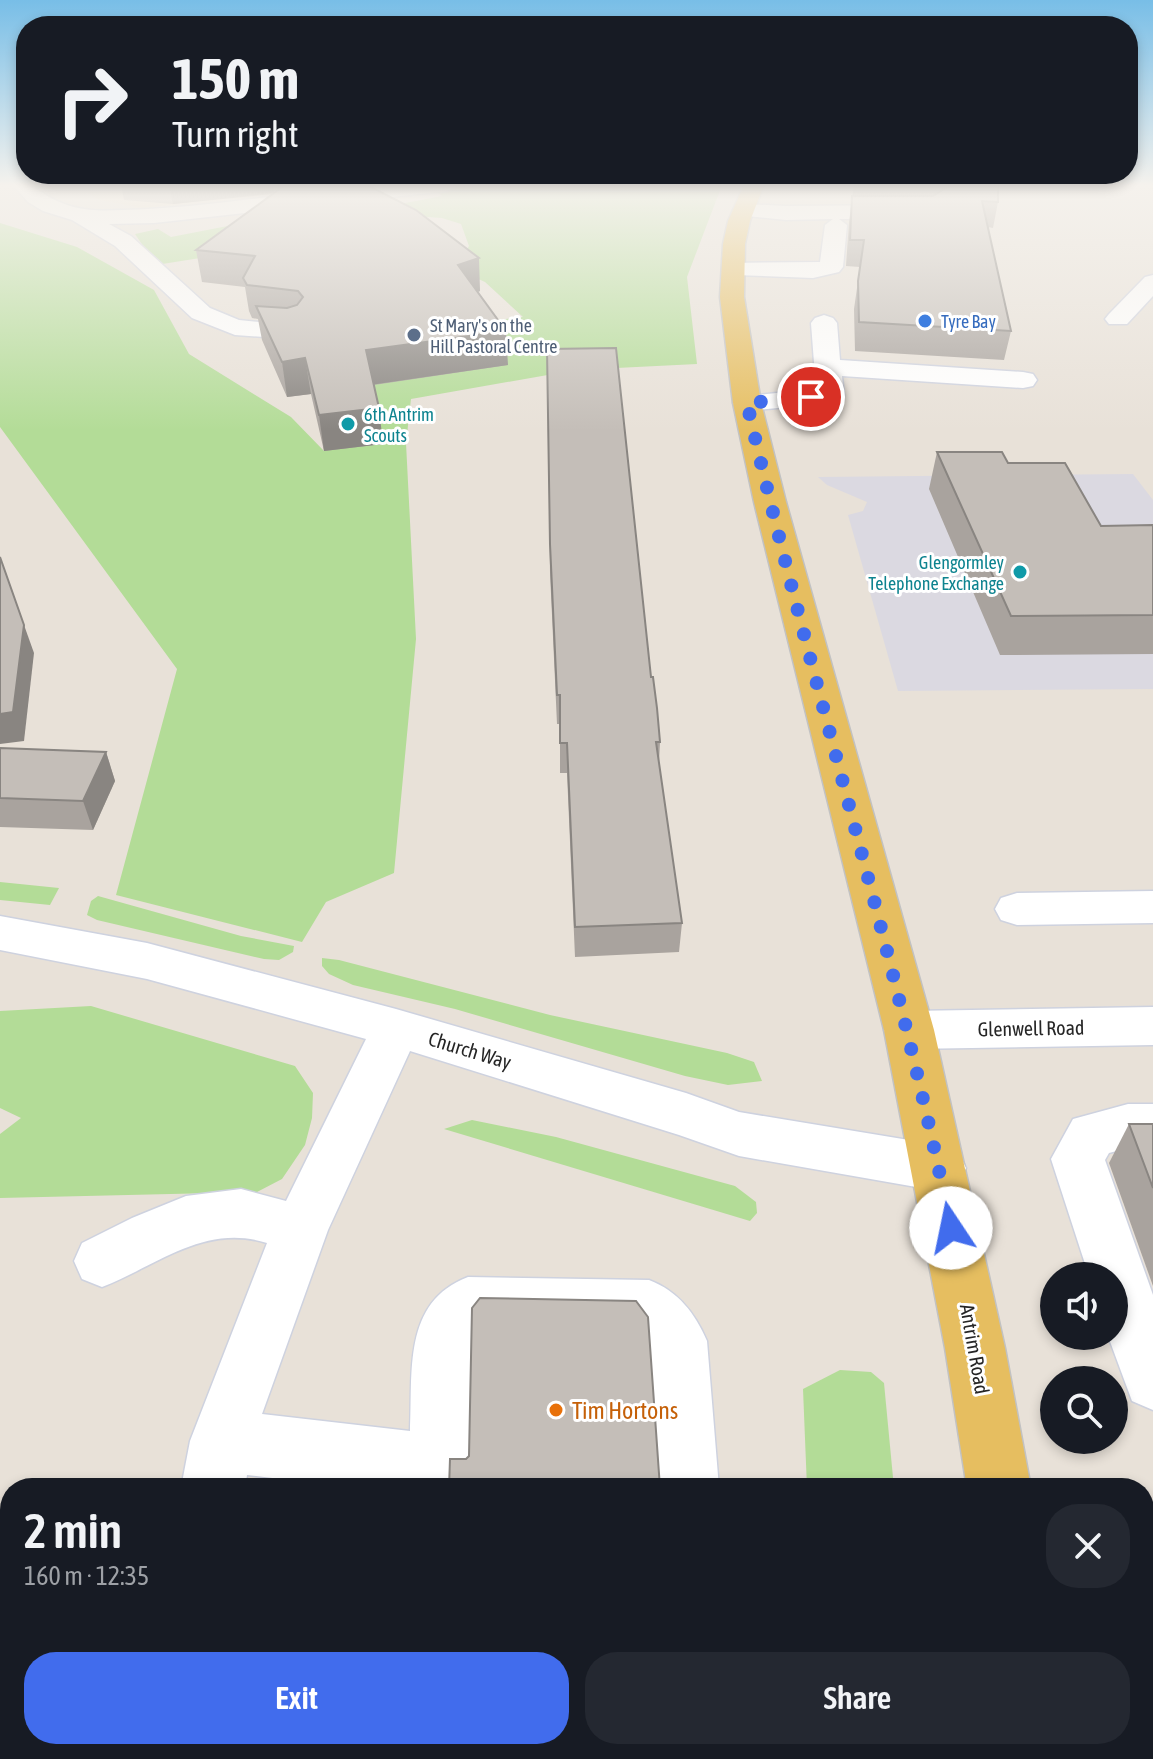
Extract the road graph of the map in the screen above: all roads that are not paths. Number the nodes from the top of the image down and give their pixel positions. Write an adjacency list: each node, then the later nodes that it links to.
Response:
1 (151, 267): 7 (street)
2 (831, 267): 3 (street)
3 (735, 268): 10 (main road, Antrim Road)
4 (1153, 282): 6 (street)
5 (824, 323): 8 (street)
6 (1126, 328)
7 (292, 331)
8 (828, 367): 9 (street); 10 (street)
9 (1023, 380)
10 (747, 403): 16 (main road, Antrim Road)
11 (1153, 907): 12 (street)
12 (1017, 909)
13 (0, 933): 15 (street, Church Way)
14 (1153, 1026): 16 (street, Glenwell Road)
15 (396, 1028): 18 (street, Church Way); 19 (street)
16 (909, 1030): 18 (main road, Antrim Road)
17 (1153, 1126): 21 (street)
18 (939, 1168): 25 (main road, Antrim Road)
19 (300, 1230): 20 (street); 22 (street)
20 (102, 1261)
21 (1153, 1380)
22 (217, 1464): 23 (street)
23 (439, 1477): 24 (street)
24 (686, 1478)
25 (997, 1478)

